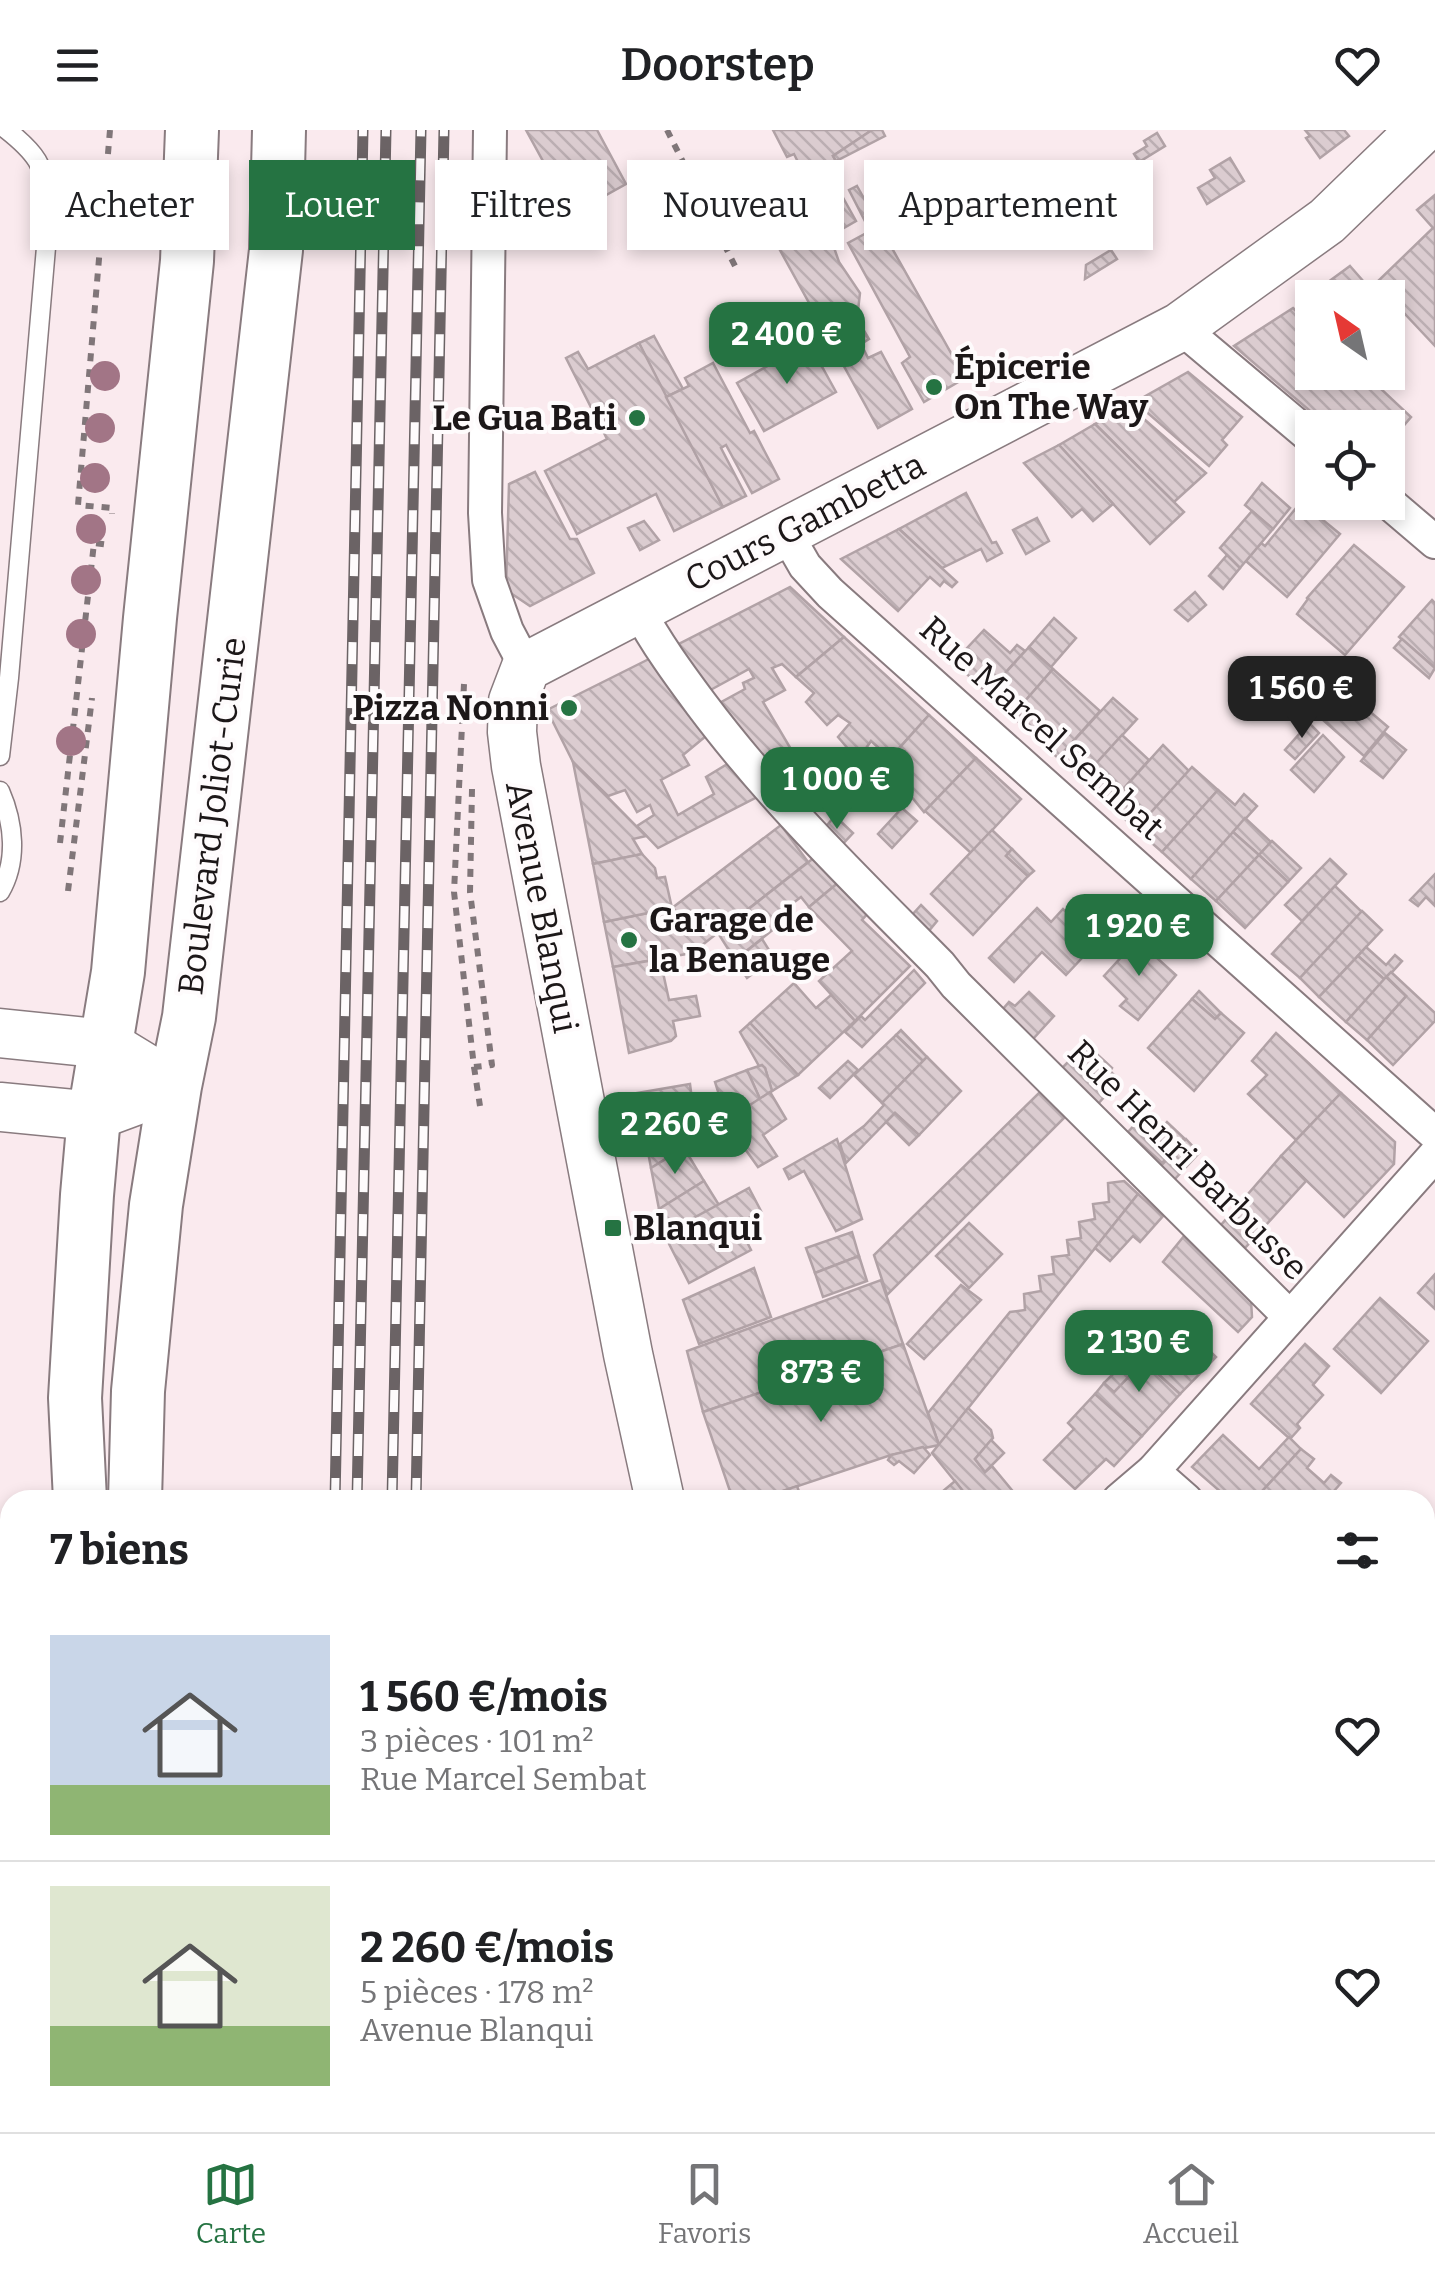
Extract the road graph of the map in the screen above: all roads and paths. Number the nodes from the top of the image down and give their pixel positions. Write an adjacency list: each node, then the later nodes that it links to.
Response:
1 (7, 130): 20 (lane)
2 (110, 130): 11 (path)
3 (192, 130): 27 (main road)
4 (279, 130): 29 (main road, Boulevard Joliot-Curie)
5 (490, 130): 17 (street)
6 (667, 130): 8 (path)
7 (1421, 130): 9 (street, Cours Gambetta)
8 (735, 266)
9 (1180, 327): 10 (street); 13 (street, Cours Gambetta)
10 (1295, 424)
11 (112, 508)
12 (1405, 516): 14 (street)
13 (786, 532): 16 (street, Cours Gambetta); 33 (street, Rue Marcel Sembat)
14 (1435, 542)
15 (107, 564): 23 (path)
16 (638, 608): 17 (street, Cours Gambetta); 35 (street, Rue Henri Barbusse)
17 (526, 668): 39 (street, Avenue Blanqui)
18 (464, 684): 28 (path)
19 (92, 694): 25 (path)
20 (0, 756)
21 (472, 772): 28 (path)
22 (0, 791): 24 (lane)
23 (60, 843)
24 (0, 892)
25 (68, 892)
26 (0, 1033): 27 (street)
27 (106, 1044): 29 (street); 32 (main road)
28 (474, 1067): 30 (path)
29 (174, 1086): 32 (street); 38 (main road, Boulevard Joliot-Curie)
30 (480, 1106)
31 (0, 1107): 32 (street)
32 (94, 1116): 37 (main road)
33 (1435, 1134)
34 (1435, 1155): 35 (street)
35 (1289, 1316): 36 (street)
36 (1152, 1471): 40 (street); 41 (street)
37 (80, 1490)
38 (135, 1490)
39 (658, 1490)
40 (1130, 1490)
41 (1174, 1490)

